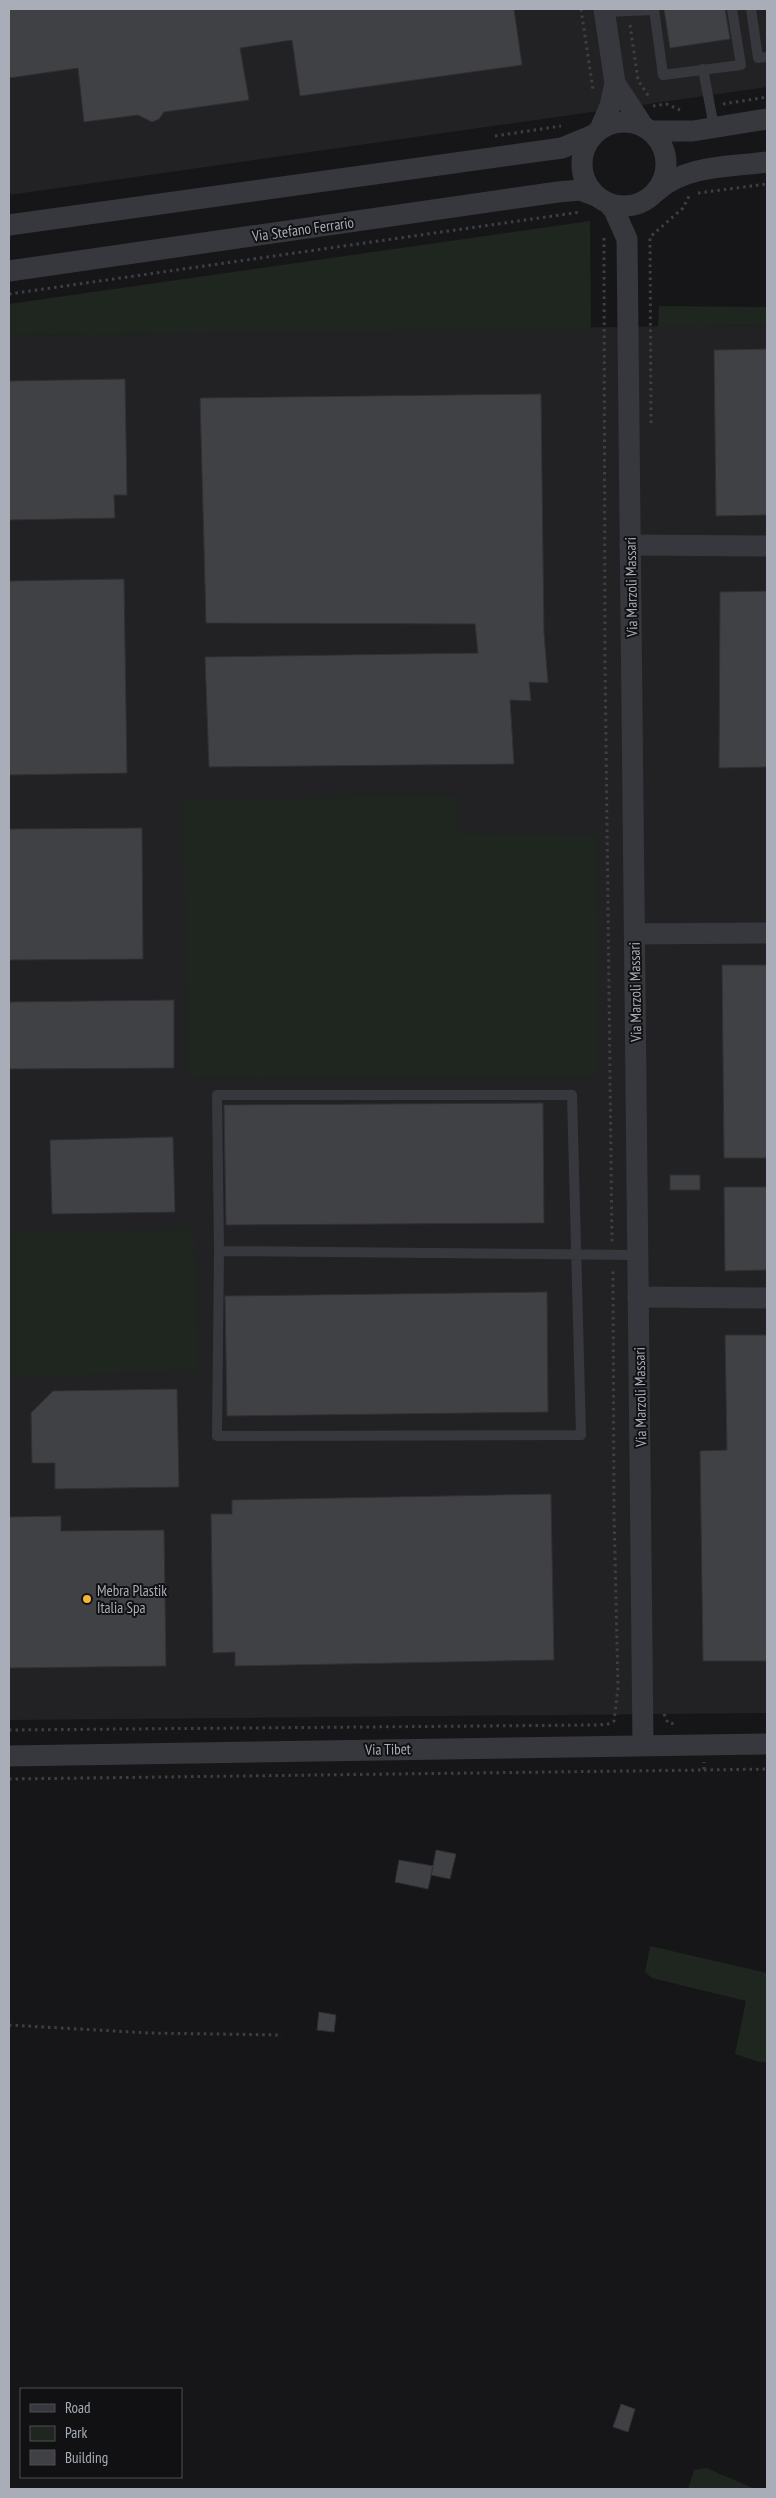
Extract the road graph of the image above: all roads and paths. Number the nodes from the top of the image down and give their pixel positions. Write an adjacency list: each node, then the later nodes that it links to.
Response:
1 (581, 9): 9 (path)
2 (654, 9): 5 (lane); 7 (lane)
3 (732, 9): 7 (lane)
4 (751, 9): 6 (lane)
5 (605, 10): 8 (street)
6 (767, 57)
7 (703, 70): 12 (lane)
8 (615, 83): 13 (street); 14 (street)
9 (594, 94)
10 (767, 119): 12 (street)
11 (567, 125): 15 (path)
12 (714, 127): 13 (street)
13 (647, 128): 14 (street); 18 (street)
14 (596, 132): 19 (street); 20 (street)
15 (491, 136)
16 (767, 162): 18 (street)
17 (767, 184): 25 (path)
18 (651, 195): 19 (street); 22 (street, Via Marzoli Massari)
19 (597, 203): 22 (street, Via Marzoli Massari); 23 (street, Via Stefano Ferrario); 24 (path)
20 (9, 225)
21 (602, 232): 32 (path)
22 (627, 239): 26 (street, Via Marzoli Massari)
23 (9, 271)
24 (9, 294)
25 (650, 425)
26 (630, 545): 27 (street); 29 (street, Via Marzoli Massari)
27 (767, 546)
28 (767, 933): 29 (street)
29 (634, 934): 33 (street, Via Marzoli Massari)
30 (219, 1251): 31 (lane); 31 (lane); 31 (lane)
31 (575, 1254): 32 (lane)
32 (612, 1254): 33 (lane); 38 (path)
33 (638, 1254): 34 (street, Via Marzoli Massari)
34 (638, 1297): 35 (street); 41 (street, Via Marzoli Massari)
35 (767, 1298)
36 (663, 1711): 37 (path)
37 (685, 1724)
38 (9, 1730)
39 (704, 1744): 40 (street, Via Tibet); 41 (street, Via Tibet); 44 (path)
40 (767, 1744)
41 (643, 1745): 42 (street, Via Tibet)
42 (9, 1756)
43 (767, 1769): 44 (path)
44 (704, 1770): 45 (path)
45 (9, 1778)
46 (9, 2025): 47 (path)
47 (282, 2035)

